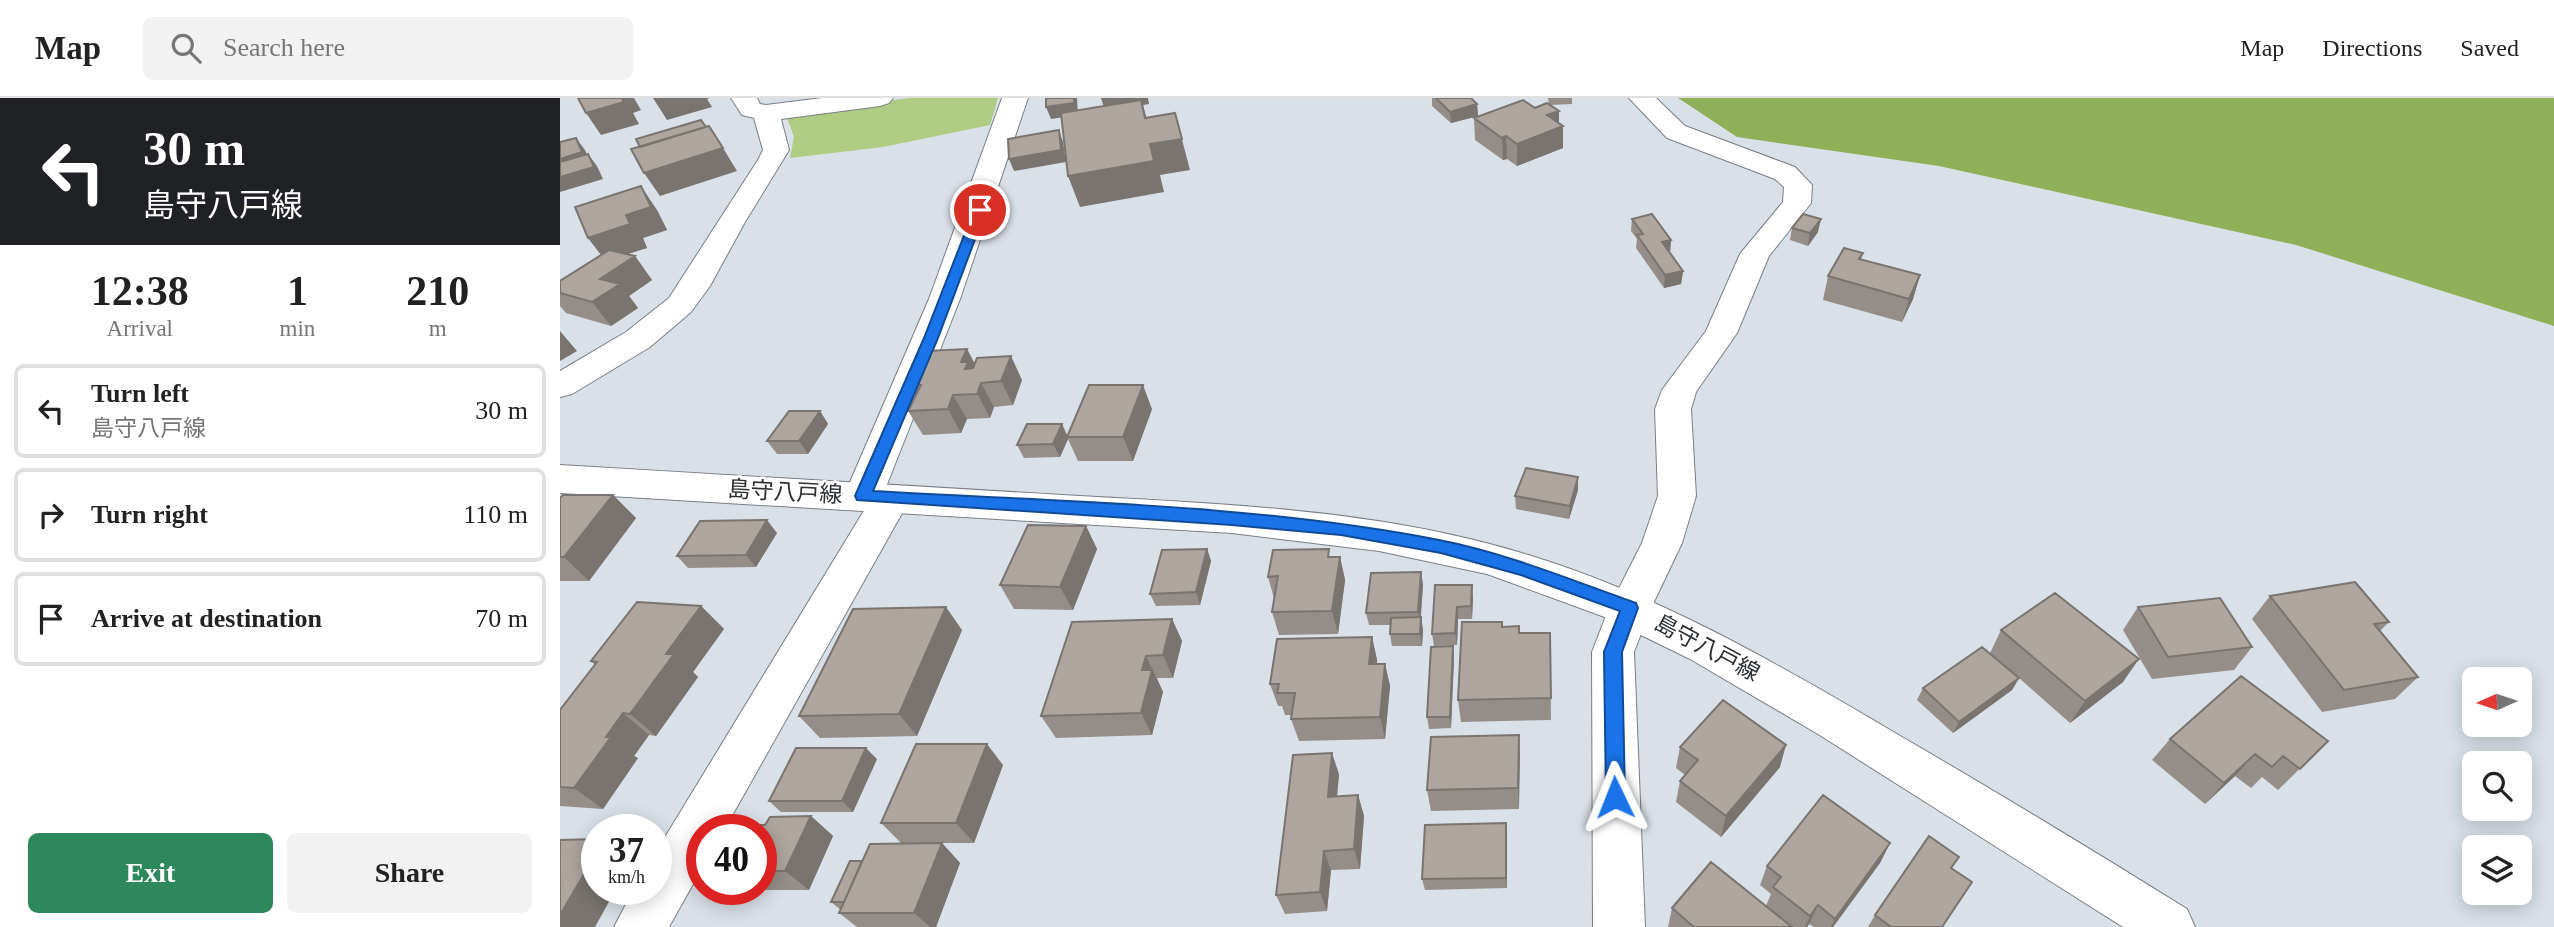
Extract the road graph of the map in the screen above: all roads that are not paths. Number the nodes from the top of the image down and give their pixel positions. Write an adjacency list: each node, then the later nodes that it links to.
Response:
1 (880, 98): 4 (street)
2 (1015, 98): 7 (street)
3 (1642, 98): 8 (street)
4 (755, 106): 5 (street)
5 (560, 386)
6 (560, 479): 7 (street, 島守八戸線)
7 (877, 498): 8 (street, 島守八戸線); 9 (street)
8 (1630, 608): 10 (street); 11 (street, 島守八戸線)
9 (640, 927)
10 (1619, 927)
11 (2169, 927)

